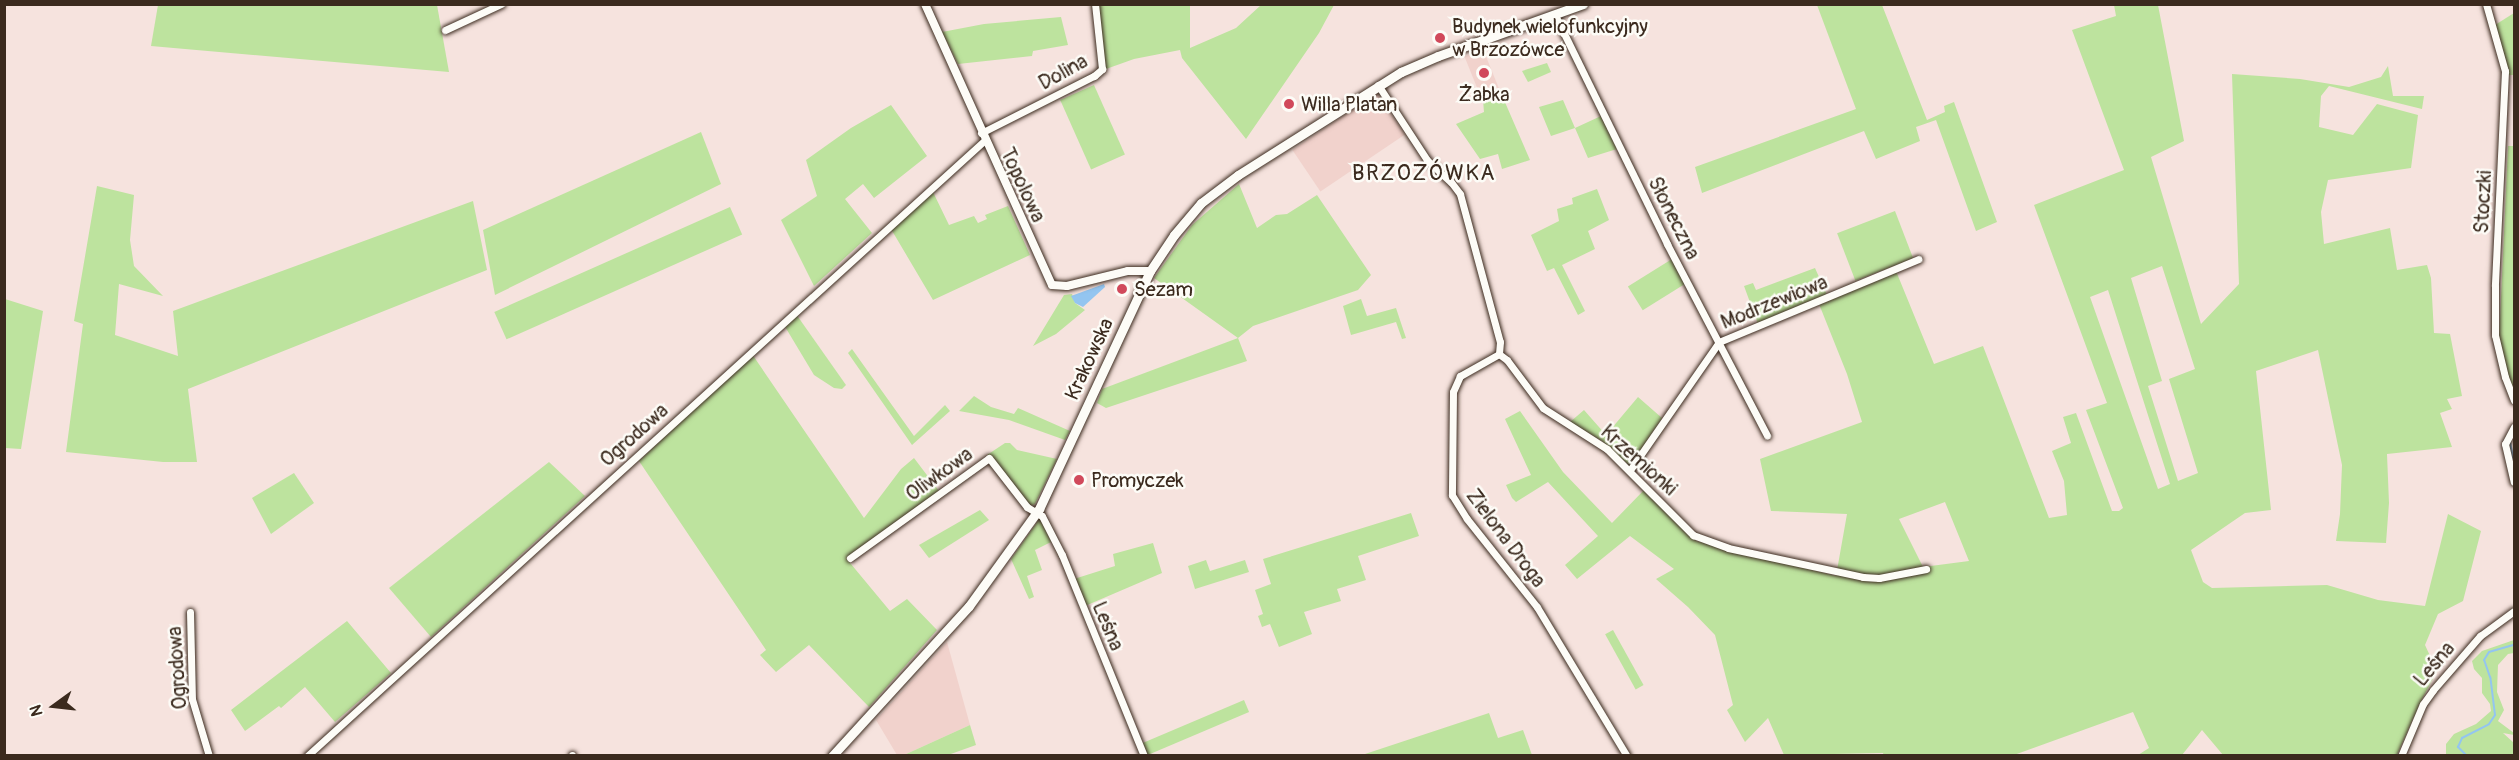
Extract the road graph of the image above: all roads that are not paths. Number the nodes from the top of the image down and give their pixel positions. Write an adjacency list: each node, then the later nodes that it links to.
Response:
1 (501, 4): 7 (street)
2 (925, 4): 9 (street, Topolowa)
3 (1095, 4): 9 (street, Dolina)
4 (1583, 4): 6 (main road, Krakowska)
5 (2486, 4): 14 (street, Stoczki)
6 (1555, 15): 8 (main road, Krakowska); 12 (street, Słoneczna)
7 (445, 30)
8 (1378, 85): 11 (main road, Krakowska); 13 (street)
9 (983, 136): 11 (street, Topolowa); 25 (street, Ogrodowa)
10 (1918, 259): 12 (street, Modrzewiowa)
11 (1150, 271): 19 (main road, Krakowska)
12 (1719, 342): 16 (street, Słoneczna); 17 (street, Modrzewiowa)
13 (1499, 354): 17 (street, Krzemionki); 28 (street, Zielona Droga)
14 (2514, 400)
15 (2514, 427): 18 (street)
16 (1767, 435)
17 (1630, 470): 21 (street, Krzemionki)
18 (2514, 482)
19 (1036, 513): 20 (street, Oliwkowa); 26 (main road, Krakowska); 27 (street, Leśna)
20 (850, 558)
21 (1926, 569)
22 (2514, 611): 29 (street, Leśna)
23 (190, 612): 24 (street, Ogrodowa)
24 (209, 756)
25 (307, 756)
26 (832, 756)
27 (1144, 756)
28 (1627, 756)
29 (2401, 756)

